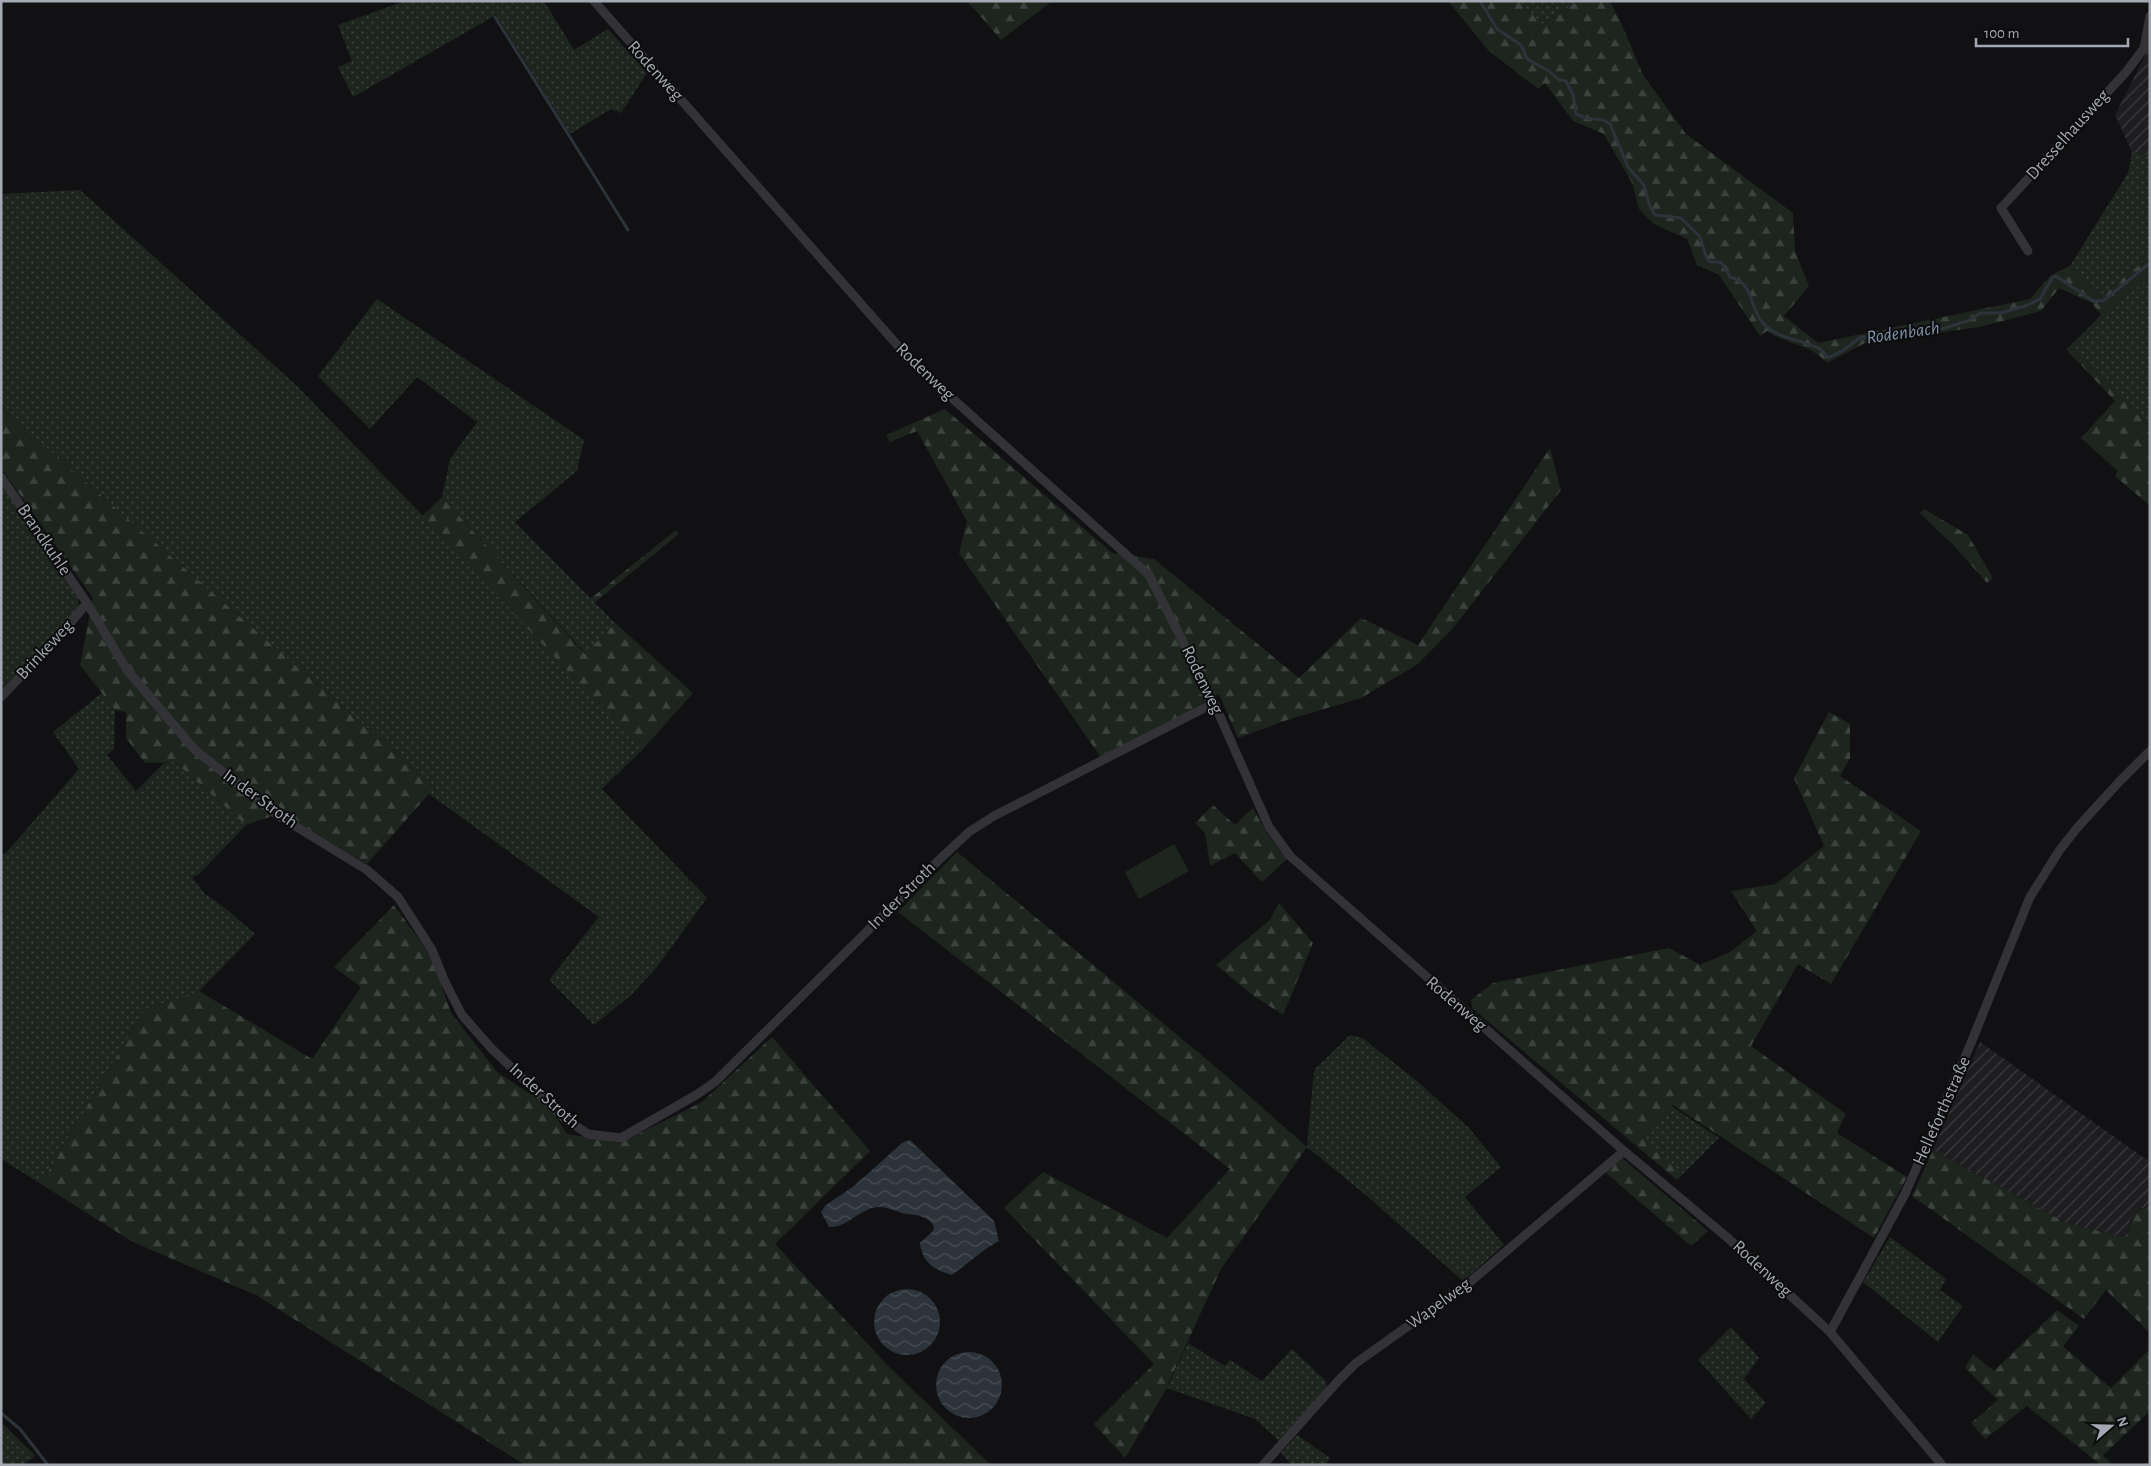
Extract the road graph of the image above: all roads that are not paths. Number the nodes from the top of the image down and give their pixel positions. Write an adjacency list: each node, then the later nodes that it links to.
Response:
1 (594, 1): 7 (street, Rodenweg)
2 (2150, 16): 3 (street, Dresselhausweg)
3 (2028, 251)
4 (1, 477): 5 (street, Brandkuhle)
5 (87, 603): 6 (street, Brinkeweg); 7 (street, In der Stroth)
6 (1, 697)
7 (1214, 702): 9 (street, Rodenweg)
8 (2150, 751): 10 (street, Helleforthstraße)
9 (1624, 1151): 10 (street, Rodenweg); 11 (street, Wapelweg)
10 (1830, 1332): 12 (street)
11 (1262, 1465)
12 (1942, 1465)

